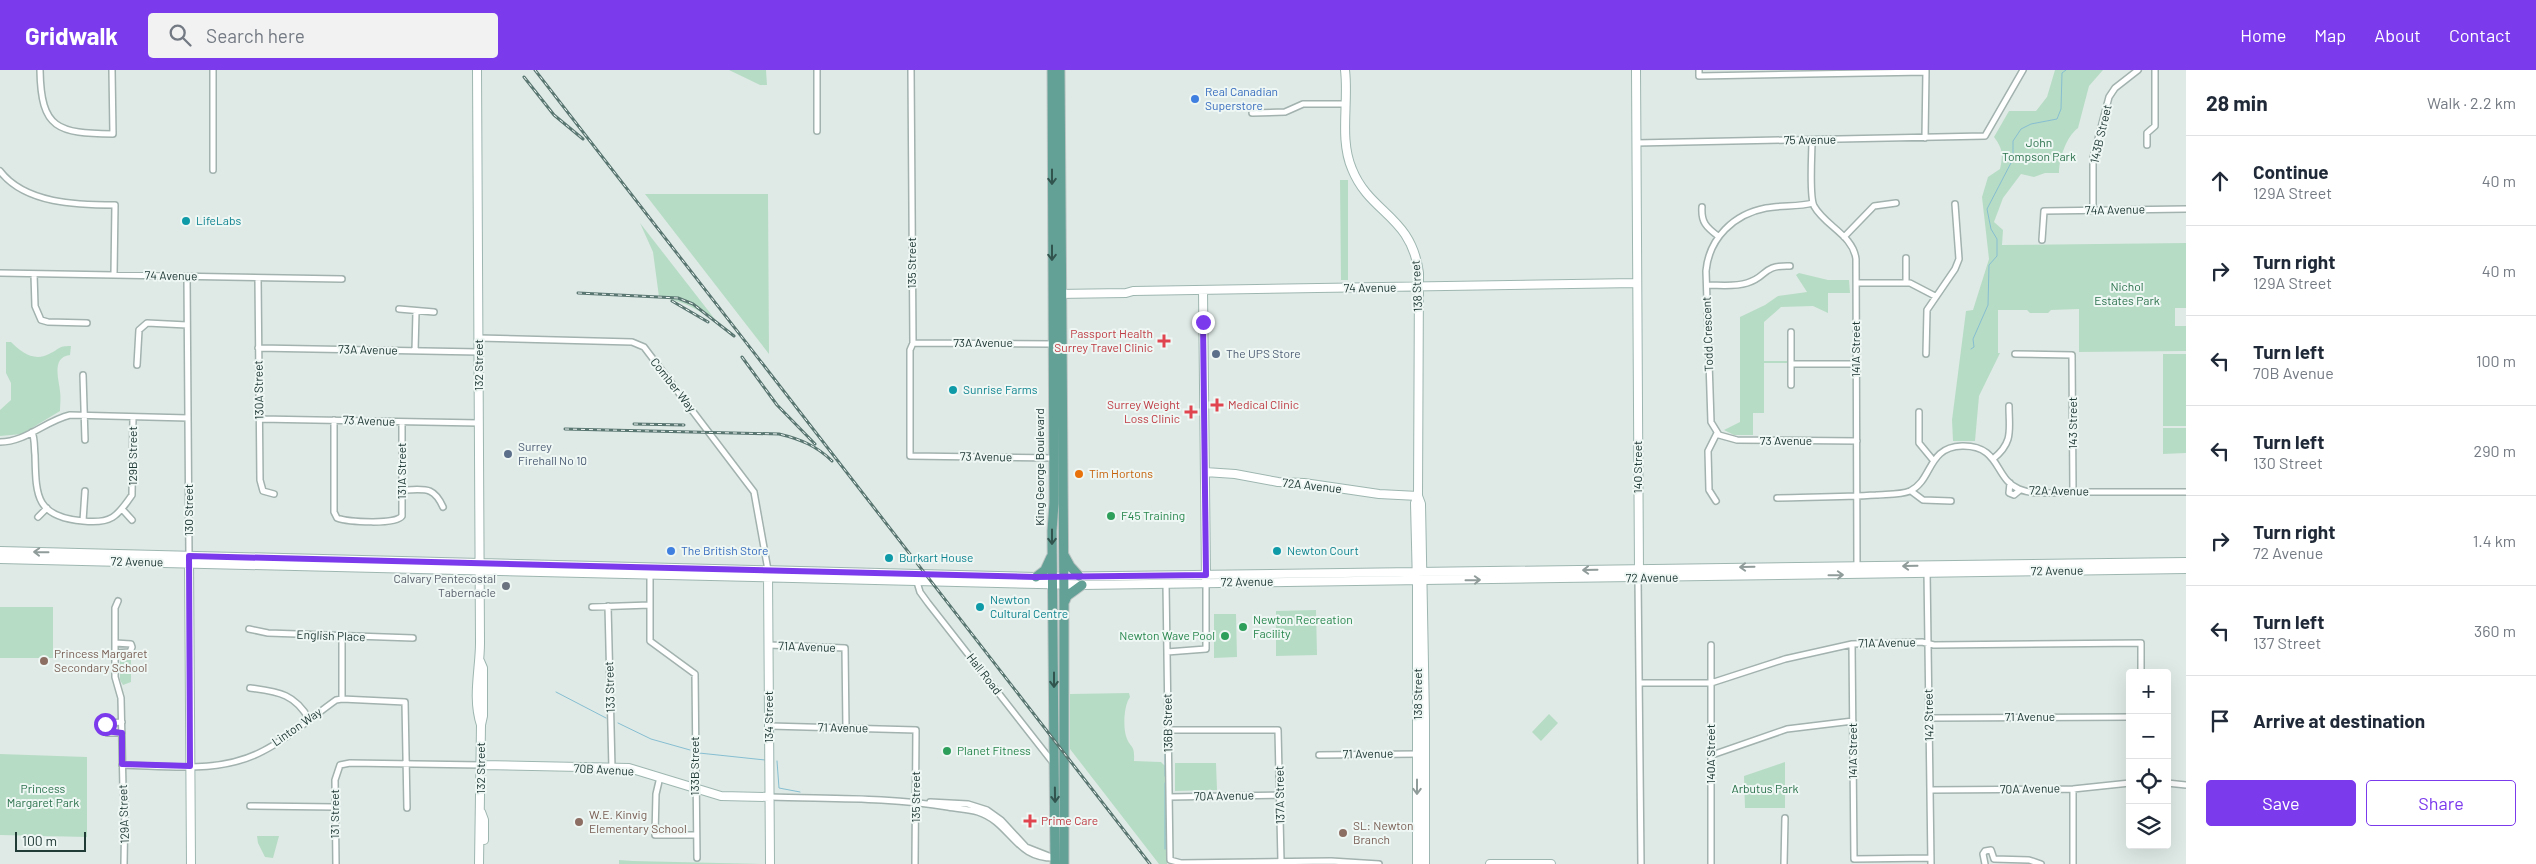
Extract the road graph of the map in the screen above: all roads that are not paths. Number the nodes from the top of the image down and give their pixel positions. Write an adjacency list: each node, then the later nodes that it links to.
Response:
1 (40, 70): 2 (street)
2 (112, 70)
3 (213, 70): 23 (street)
4 (477, 70): 58 (main road, 132 Street)
5 (817, 70): 18 (street)
6 (911, 70): 59 (street, 135 Street)
7 (1052, 70): 48 (main road, King George Boulevard, one-way to 48)
8 (1060, 70): 48 (main road, King George Boulevard)
9 (1345, 70): 16 (main road, 138 Street)
10 (1636, 70): 21 (main road, 140 Street)
11 (2023, 70): 19 (street, 75 Avenue)
12 (2138, 70): 30 (street, 143B Street)
13 (2155, 70): 22 (street)
14 (1926, 71): 15 (street); 19 (street)
15 (1699, 73)
16 (1346, 104): 17 (street); 46 (main road, 138 Street)
17 (1252, 113)
18 (817, 131)
19 (1925, 138): 20 (street, 75 Avenue)
20 (1812, 140): 21 (street, 75 Avenue); 25 (street)
21 (1636, 143): 42 (main road, 140 Street)
22 (2147, 145)
23 (213, 170)
24 (0, 171): 38 (street)
25 (1813, 203): 31 (street, Todd Crescent); 32 (street, 141A Street)
26 (1896, 204): 32 (street)
27 (1955, 204): 49 (street)
28 (1702, 207): 31 (street)
29 (2186, 209): 30 (street, 74A Avenue)
30 (2093, 210): 33 (street, 74A Avenue)
31 (1718, 236): 45 (street, Todd Crescent)
32 (1844, 237): 43 (street, 141A Street)
33 (2042, 240)
34 (1906, 258): 44 (street)
35 (1790, 266): 45 (street)
36 (0, 273): 37 (street, 74 Avenue)
37 (34, 274): 38 (street, 74 Avenue); 53 (street)
38 (114, 275): 39 (street, 74 Avenue)
39 (187, 277): 40 (street, 74 Avenue); 55 (street, 130 Street)
40 (258, 278): 41 (street, 74 Avenue); 61 (street, 130A Street)
41 (342, 279)
42 (1636, 283): 46 (main road, 74 Avenue); 117 (main road, 140 Street)
43 (1856, 283): 44 (street); 67 (street, 141A Street)
44 (1906, 283): 49 (street)
45 (1707, 285): 82 (street, Todd Crescent)
46 (1419, 287): 47 (main road, 74 Avenue); 97 (main road, 138 Street)
47 (1203, 290): 48 (main road, 74 Avenue); 90 (main road)
48 (1057, 292): 60 (main road, King George Boulevard); 71 (main road, King George Boulevard)
49 (1934, 296): 64 (street)
50 (399, 309): 51 (street)
51 (416, 312): 52 (street); 62 (street)
52 (434, 312)
53 (40, 320): 54 (street); 56 (street)
54 (87, 323)
55 (187, 325): 68 (street); 76 (street, 130 Street)
56 (37, 326)
57 (1791, 332): 66 (street)
58 (478, 338): 63 (main road, 132 Street); 122 (street, Comber Way)
59 (912, 343): 60 (street, 73A Avenue); 86 (street, 135 Street)
60 (1053, 344): 71 (main road); 87 (main road, King George Boulevard)
61 (258, 348): 62 (street, 73A Avenue); 77 (street, 130A Street)
62 (415, 351): 63 (street, 73A Avenue)
63 (478, 352): 80 (main road, 132 Street)
64 (1926, 354)
65 (2015, 354): 94 (street, 143 Street)
66 (1791, 364): 67 (street); 70 (street)
67 (1856, 364): 84 (street, 141A Street)
68 (137, 365)
69 (83, 375): 74 (street)
70 (1791, 385)
71 (1062, 400): 87 (main road, King George Boulevard)
72 (2009, 406): 88 (street)
73 (1919, 412): 89 (street)
74 (84, 416): 75 (street); 81 (street); 83 (street)
75 (133, 417): 76 (street); 104 (street, 129B Street)
76 (188, 418): 114 (street, 130 Street)
77 (260, 419): 78 (street, 73 Avenue); 96 (street, 130A Street)
78 (334, 420): 79 (street, 73 Avenue); 91 (street, 131A Street)
79 (402, 422): 80 (street, 73 Avenue); 91 (street, 131A Street)
80 (479, 423): 116 (main road, 132 Street)
81 (32, 432): 85 (street); 103 (street)
82 (1717, 433): 84 (street, 73 Avenue); 101 (street)
83 (85, 440)
84 (1857, 441): 98 (street, 141A Street)
85 (0, 442)
86 (910, 456): 87 (street, 73 Avenue)
87 (1058, 459): 109 (main road, King George Boulevard); 111 (main road, King George Boulevard, one-way to 111)
88 (1993, 459): 89 (street, 72A Avenue); 94 (street, 72A Avenue)
89 (1933, 460): 92 (street, 72A Avenue)
90 (1205, 472): 97 (main road, 72A Avenue); 126 (main road)
91 (402, 490): 102 (street)
92 (1911, 490): 98 (street); 100 (street)
93 (85, 491): 107 (street)
94 (2073, 492): 95 (street, 72A Avenue)
95 (2186, 492)
96 (274, 494)
97 (1418, 496): 124 (main road, 138 Street)
98 (1857, 496): 99 (street); 120 (street, 141A Street)
99 (1777, 498)
100 (1951, 500)
101 (1716, 501)
102 (443, 507)
103 (47, 508): 105 (street); 107 (street)
104 (122, 509): 106 (street); 107 (street)
105 (38, 517)
106 (132, 520)
107 (83, 521)
108 (0, 551): 110 (main road, 72 Avenue, one-way to 108)
109 (1063, 552): 128 (main road, King George Boulevard); 129 (main road)
110 (82, 553): 113 (main road, 72 Avenue); 114 (main road, 72 Avenue)
111 (1052, 555): 123 (main road); 127 (main road, King George Boulevard)
112 (0, 559): 113 (main road, 72 Avenue)
113 (68, 560): 114 (main road, 72 Avenue)
114 (189, 560): 116 (main road, 72 Avenue); 169 (main road, 130 Street)
115 (2186, 562): 118 (main road, 72 Avenue)
116 (480, 567): 121 (main road, 72 Avenue); 168 (main road, 132 Street)
117 (1639, 569): 120 (main road, 72 Avenue, one-way to 117); 124 (main road, 72 Avenue, one-way to 124); 125 (main road, 140 Street)
118 (1927, 569): 119 (main road, 72 Avenue); 120 (main road, 72 Avenue); 142 (street, 142 Street)
119 (2186, 569)
120 (1857, 570): 125 (main road, 72 Avenue, one-way to 120)
121 (650, 571): 122 (main road, 72 Avenue); 134 (street)
122 (768, 574): 123 (main road, 72 Avenue); 130 (main road, 72 Avenue); 143 (main road, 134 Street)
123 (1036, 577): 127 (main road, 72 Avenue)
124 (1421, 577): 125 (main road, 72 Avenue, one-way to 125); 126 (main road, 72 Avenue); 162 (main road, 138 Street); 204 (main road, 138 Street)
125 (1638, 578): 148 (street, 140 Street)
126 (1206, 579): 129 (main road, 72 Avenue); 131 (main road, 72 Avenue); 145 (street)
127 (1052, 581): 128 (main road, 72 Avenue); 130 (main road, 72 Avenue); 167 (main road, King George Boulevard, one-way to 167)
128 (1064, 581): 129 (main road, 72 Avenue); 133 (main road, King George Boulevard)
129 (1080, 581): 131 (main road, 72 Avenue); 133 (main road)
130 (917, 582): 167 (street, Hall Road)
131 (1166, 584): 145 (street, 136B Street)
132 (118, 601): 140 (street, 129A Street)
133 (1064, 604): 172 (main road, King George Boulevard)
134 (650, 605): 135 (street); 177 (street, 133B Street)
135 (608, 606): 136 (street); 171 (street, 133 Street)
136 (592, 607)
137 (249, 629): 138 (street, English Place)
138 (342, 636): 139 (street, English Place); 151 (street)
139 (414, 638)
140 (115, 643): 146 (street, 129A Street); 146 (street)
141 (1852, 644): 142 (street, 71A Avenue); 149 (street, 71A Avenue); 155 (street, 141A Street)
142 (1928, 644): 147 (street, 71A Avenue); 153 (street, 142 Street)
143 (769, 645): 157 (main road, 134 Street); 158 (street, 71A Avenue)
144 (1711, 645): 149 (street, 140A Street)
145 (1167, 652): 160 (street, 136B Street)
146 (115, 653): 156 (street, 129A Street)
147 (2141, 669)
148 (1639, 683): 149 (street, 71A Avenue); 207 (street, 140 Street)
149 (1711, 683): 163 (street, 140A Street)
150 (250, 688): 154 (street)
151 (342, 699): 154 (street, Linton Way); 166 (street)
152 (2126, 717): 153 (street, 71 Avenue)
153 (1929, 718): 179 (street, 142 Street)
154 (309, 720): 169 (street, Linton Way)
155 (1853, 721): 163 (street); 193 (street, 141A Street)
156 (122, 722): 161 (street, 129A Street); 161 (street)
157 (770, 726): 158 (street, 71 Avenue); 182 (main road, 134 Street)
158 (846, 728): 159 (street, 71 Avenue)
159 (916, 730): 183 (street, 135 Street)
160 (1168, 730): 180 (street, 137A Street); 181 (street, 136B Street)
161 (122, 733): 165 (street, 129A Street)
162 (1417, 754): 164 (street, 71 Avenue); 203 (main road, 138 Street, one-way to 203)
163 (1712, 754): 208 (street, 140A Street)
164 (1320, 755)
165 (122, 764): 169 (street); 195 (street, 129A Street)
166 (406, 764): 168 (street, 70B Avenue); 170 (street, 70B Avenue); 186 (street)
167 (1054, 764): 172 (main road); 191 (main road, King George Boulevard, one-way to 191)
168 (481, 765): 171 (main road, 70B Avenue); 187 (main road, 132 Street)
169 (190, 766): 196 (main road, 130 Street)
170 (340, 766): 185 (street, 131 Street)
171 (612, 768): 173 (main road, 70B Avenue)
172 (1063, 776): 191 (main road, King George Boulevard)
173 (660, 777): 177 (main road, 70B Avenue); 189 (street)
174 (2126, 783): 178 (street, 70A Avenue)
175 (2171, 784): 176 (street)
176 (2186, 786)
177 (695, 789): 182 (main road, 70B Avenue); 189 (street, 133B Street)
178 (2073, 789): 179 (street, 70A Avenue); 212 (street)
179 (1930, 790): 193 (street, 142 Street)
180 (1280, 795): 181 (street, 70A Avenue); 192 (street, 137A Street)
181 (1169, 796): 192 (street, 136B Street)
182 (770, 797): 183 (street, 70B Avenue); 200 (main road, 134 Street)
183 (916, 801): 191 (street, 70B Avenue); 201 (street, 135 Street)
184 (250, 806): 185 (street)
185 (335, 807): 197 (street, 131 Street)
186 (407, 808)
187 (481, 812): 198 (main road, 132 Street); 199 (main road, 132 Street)
188 (1785, 818): 209 (street)
189 (696, 836): 190 (street, 133B Street)
190 (696, 858)
191 (1060, 861)
192 (1281, 861): 202 (street)
193 (1931, 861)
194 (1992, 862): 210 (street); 211 (street)
195 (124, 864)
196 (191, 864)
197 (336, 864)
198 (479, 864)
199 (484, 864)
200 (770, 864)
201 (915, 864)
202 (1379, 864)
203 (1417, 864)
204 (1425, 864)
205 (1490, 864): 206 (main road)
206 (1551, 864)
207 (1641, 864)
208 (1712, 864)
209 (1784, 864)
210 (1985, 864)
211 (2041, 864)
212 (2073, 864)

